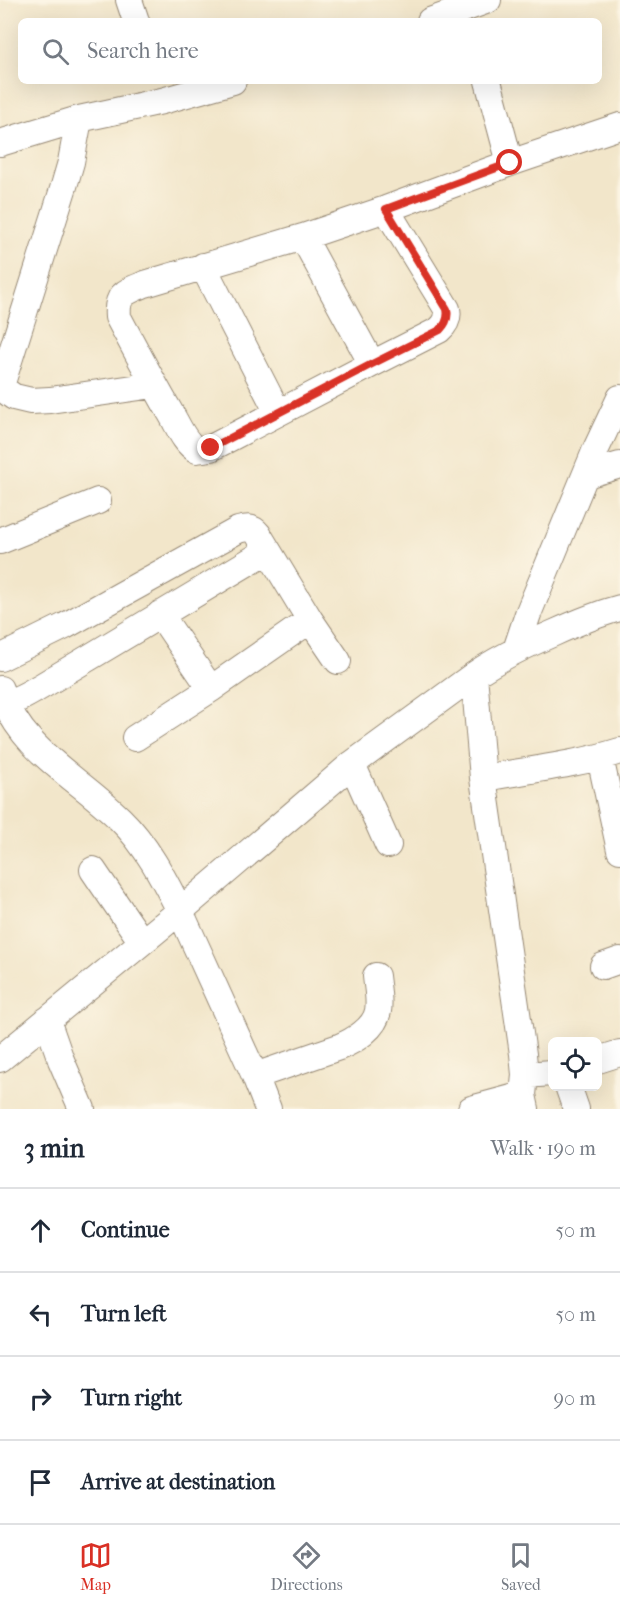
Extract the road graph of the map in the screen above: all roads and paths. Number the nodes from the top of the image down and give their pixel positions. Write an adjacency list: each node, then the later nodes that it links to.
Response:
1 (129, 0): 3 (street)
2 (476, 9): 4 (street)
3 (135, 18)
4 (442, 18)
5 (210, 84): 7 (street)
6 (489, 84): 11 (street)
7 (158, 91): 8 (street)
8 (79, 119): 10 (street); 17 (street)
9 (620, 126): 11 (street)
10 (0, 143)
11 (510, 163): 12 (street)
12 (386, 209): 13 (street); 15 (street)
13 (303, 237): 14 (street); 15 (street)
14 (202, 266): 16 (street); 19 (street)
15 (372, 364): 19 (street)
16 (154, 385): 17 (street); 19 (street)
17 (4, 394)
18 (620, 398): 21 (street)
19 (278, 413)
20 (620, 465): 21 (street)
21 (586, 475): 28 (street)
22 (98, 501): 23 (street)
23 (0, 541)
24 (267, 550): 26 (street); 27 (street); 29 (street)
25 (620, 608): 28 (street)
26 (160, 614): 32 (street); 33 (street)
27 (310, 620): 30 (street); 32 (street)
28 (516, 650): 31 (street)
29 (0, 658)
30 (338, 661)
31 (474, 675): 36 (street); 37 (street)
32 (211, 689): 34 (street)
33 (2, 699): 41 (street)
34 (135, 738)
35 (610, 754): 37 (street); 39 (street)
36 (352, 764): 38 (street); 41 (street)
37 (483, 778): 51 (street)
38 (388, 845)
39 (620, 850)
40 (93, 870): 42 (street)
41 (180, 911): 42 (street); 48 (street)
42 (142, 942): 44 (street)
43 (376, 976): 48 (street)
44 (47, 1020): 47 (street); 52 (street)
45 (620, 1053): 46 (street)
46 (602, 1058)
47 (0, 1059)
48 (255, 1076): 53 (street)
49 (548, 1076): 51 (street)
50 (570, 1091): 55 (street)
51 (525, 1093): 54 (street)
52 (82, 1109)
53 (268, 1109)
54 (471, 1109)
55 (576, 1109)

